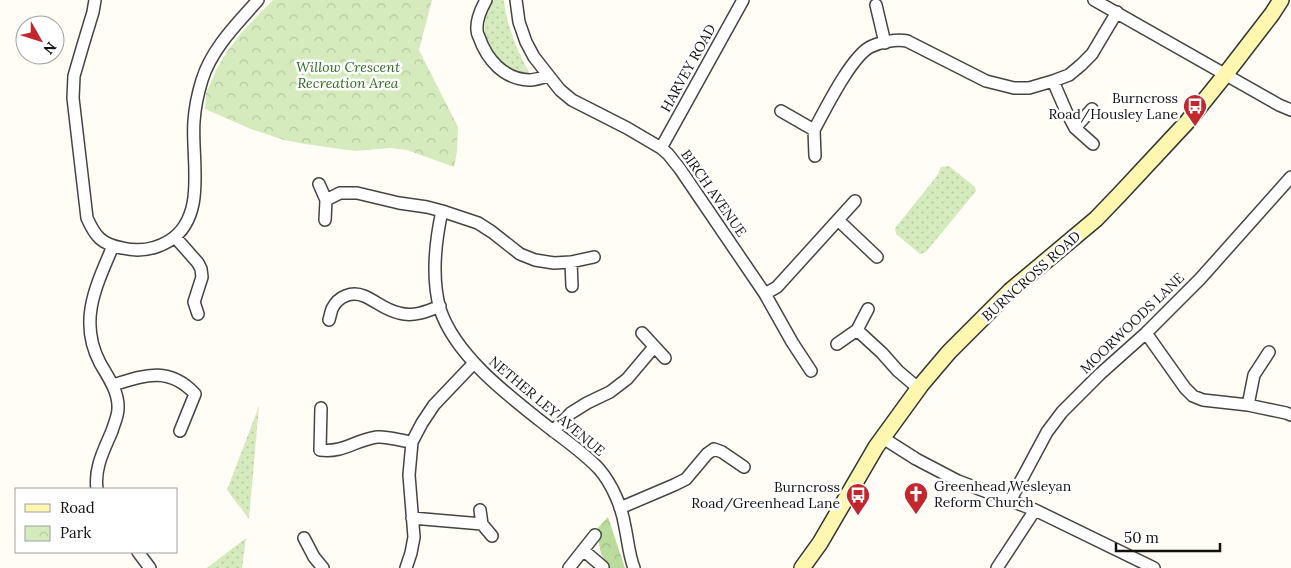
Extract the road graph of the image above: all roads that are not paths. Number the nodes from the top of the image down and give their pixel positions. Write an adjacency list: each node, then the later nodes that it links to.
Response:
1 (94, 0): 30 (street)
2 (258, 0): 29 (street)
3 (486, 0): 12 (street)
4 (516, 0): 12 (street, BIRCH AVENUE)
5 (1094, 0): 9 (street)
6 (1281, 0): 11 (main road, BURNCROSS ROAD)
7 (740, 1): 20 (street, HARVEY ROAD)
8 (876, 5): 10 (street)
9 (1116, 12): 11 (street); 13 (street)
10 (885, 43): 13 (street); 18 (street)
11 (1225, 75): 15 (street); 50 (main road, BURNCROSS ROAD)
12 (548, 76): 20 (street, BIRCH AVENUE)
13 (1052, 81): 17 (street)
14 (1092, 109): 17 (street)
15 (1291, 110)
16 (781, 112): 18 (street)
17 (1075, 128): 19 (street)
18 (814, 130): 21 (street)
19 (1093, 144)
20 (660, 148): 35 (street, BIRCH AVENUE)
21 (816, 156)
22 (1291, 177): 42 (street, MOORWOODS LANE)
23 (319, 184): 24 (street)
24 (326, 200): 26 (street); 27 (street)
25 (854, 201): 28 (street)
26 (442, 211): 33 (street); 36 (street, NETHER LEY AVENUE)
27 (326, 220)
28 (838, 220): 32 (street); 35 (street)
29 (175, 237): 30 (street); 38 (street)
30 (113, 246): 49 (street)
31 (594, 257): 33 (street)
32 (877, 258)
33 (571, 262): 34 (street)
34 (572, 286)
35 (765, 294): 48 (street, BIRCH AVENUE)
36 (440, 306): 39 (street); 47 (street, NETHER LEY AVENUE)
37 (868, 309): 40 (street)
38 (198, 314)
39 (329, 320)
40 (857, 330): 43 (street); 50 (street)
41 (642, 333): 44 (street)
42 (1146, 333): 51 (street); 60 (street, MOORWOODS LANE)
43 (837, 344)
44 (654, 347): 46 (street); 54 (street)
45 (1269, 352): 51 (street)
46 (665, 358)
47 (474, 363): 54 (street, NETHER LEY AVENUE); 57 (street)
48 (811, 370)
49 (113, 385): 55 (street); 59 (street)
50 (918, 388): 56 (main road, BURNCROSS ROAD)
51 (1248, 405): 53 (street)
52 (321, 408): 57 (street)
53 (1291, 415)
54 (553, 430): 61 (street, NETHER LEY AVENUE)
55 (180, 431)
56 (883, 438): 60 (street); 77 (main road, BURNCROSS ROAD)
57 (412, 442): 64 (street)
58 (744, 467): 61 (street)
59 (97, 488)
60 (1010, 501): 63 (street)
61 (620, 508): 76 (street, NETHER LEY AVENUE)
62 (480, 510): 65 (street)
63 (1035, 510): 78 (street); 79 (street)
64 (412, 518): 65 (street); 74 (street)
65 (482, 524): 67 (street)
66 (595, 535): 69 (street)
67 (492, 536)
68 (304, 538): 73 (street)
69 (583, 550): 71 (street); 75 (street)
70 (139, 553): 72 (street)
71 (603, 567)
72 (150, 568)
73 (322, 568)
74 (406, 568)
75 (569, 568)
76 (634, 568)
77 (802, 568)
78 (997, 568)
79 (1154, 568)

